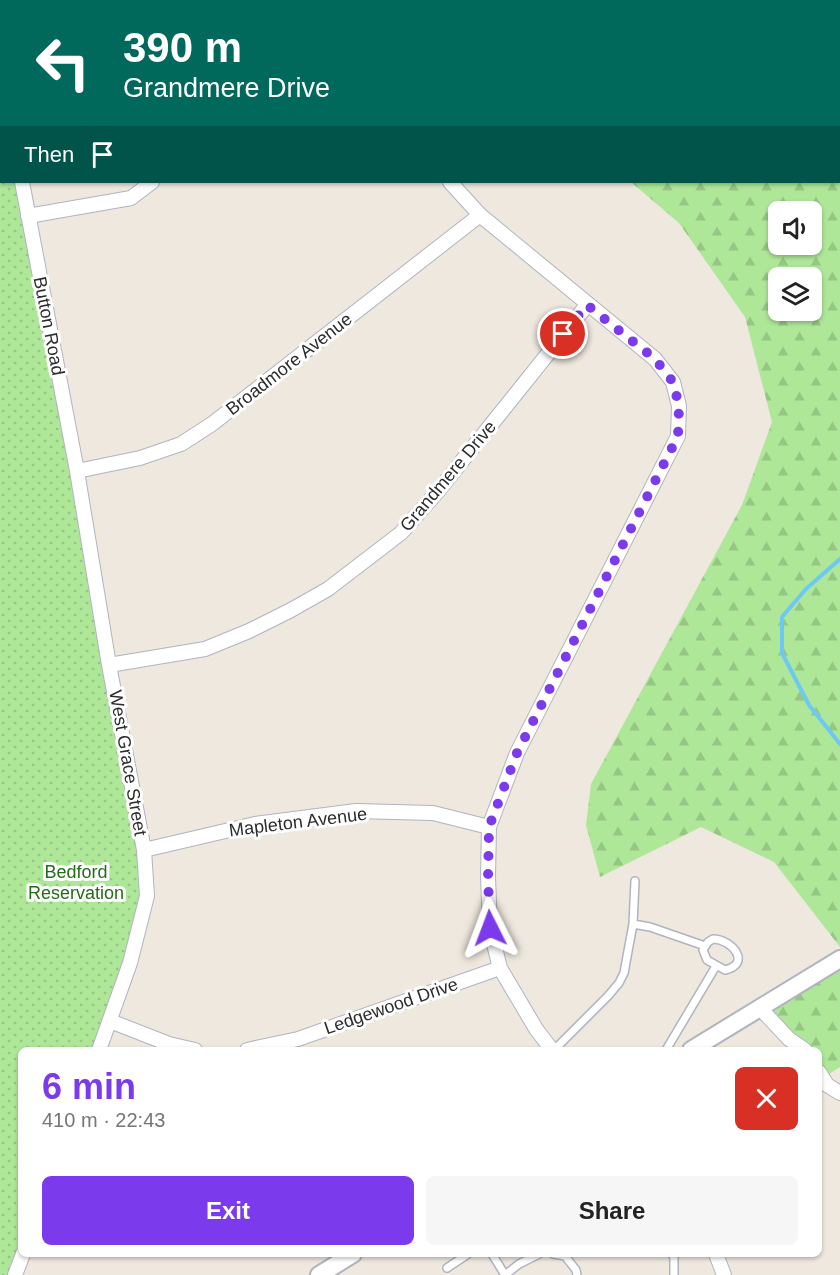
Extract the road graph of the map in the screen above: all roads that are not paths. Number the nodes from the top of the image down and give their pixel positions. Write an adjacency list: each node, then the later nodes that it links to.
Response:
1 (22, 183): 5 (street, Button Road)
2 (151, 183): 5 (street)
3 (451, 183): 4 (street)
4 (480, 215): 6 (street); 7 (street, Broadmore Avenue)
5 (28, 216): 7 (street, Button Road)
6 (587, 305): 8 (street, Grandmere Drive); 9 (street)
7 (76, 471): 8 (street, West Grace Street)
8 (109, 665): 10 (street, West Grace Street)
9 (489, 827): 10 (street, Mapleton Avenue); 16 (street)
10 (144, 850): 18 (street, West Grace Street)
11 (635, 881): 12 (lane)
12 (633, 924): 13 (lane); 23 (lane)
13 (705, 946): 15 (lane); 15 (lane)
14 (840, 959): 17 (street)
15 (716, 966): 24 (lane)
16 (500, 968): 21 (street, Ledgewood Drive); 22 (street)
17 (760, 1008): 25 (street); 26 (street)
18 (110, 1021): 19 (street, West Grace Street); 20 (street)
19 (100, 1047)
20 (182, 1047)
21 (261, 1047)
22 (551, 1047)
23 (556, 1047)
24 (668, 1047)
25 (696, 1047)
26 (801, 1047)
27 (822, 1077): 28 (street)
28 (840, 1093)
29 (22, 1257): 38 (street)
30 (348, 1257): 39 (street)
31 (464, 1257): 37 (lane)
32 (494, 1257): 40 (lane)
33 (532, 1257): 40 (lane)
34 (566, 1257): 41 (lane)
35 (674, 1257): 42 (lane)
36 (717, 1257): 43 (street)
37 (447, 1268)
38 (15, 1275)
39 (319, 1275)
40 (505, 1275)
41 (577, 1275)
42 (674, 1275)
43 (724, 1275)

